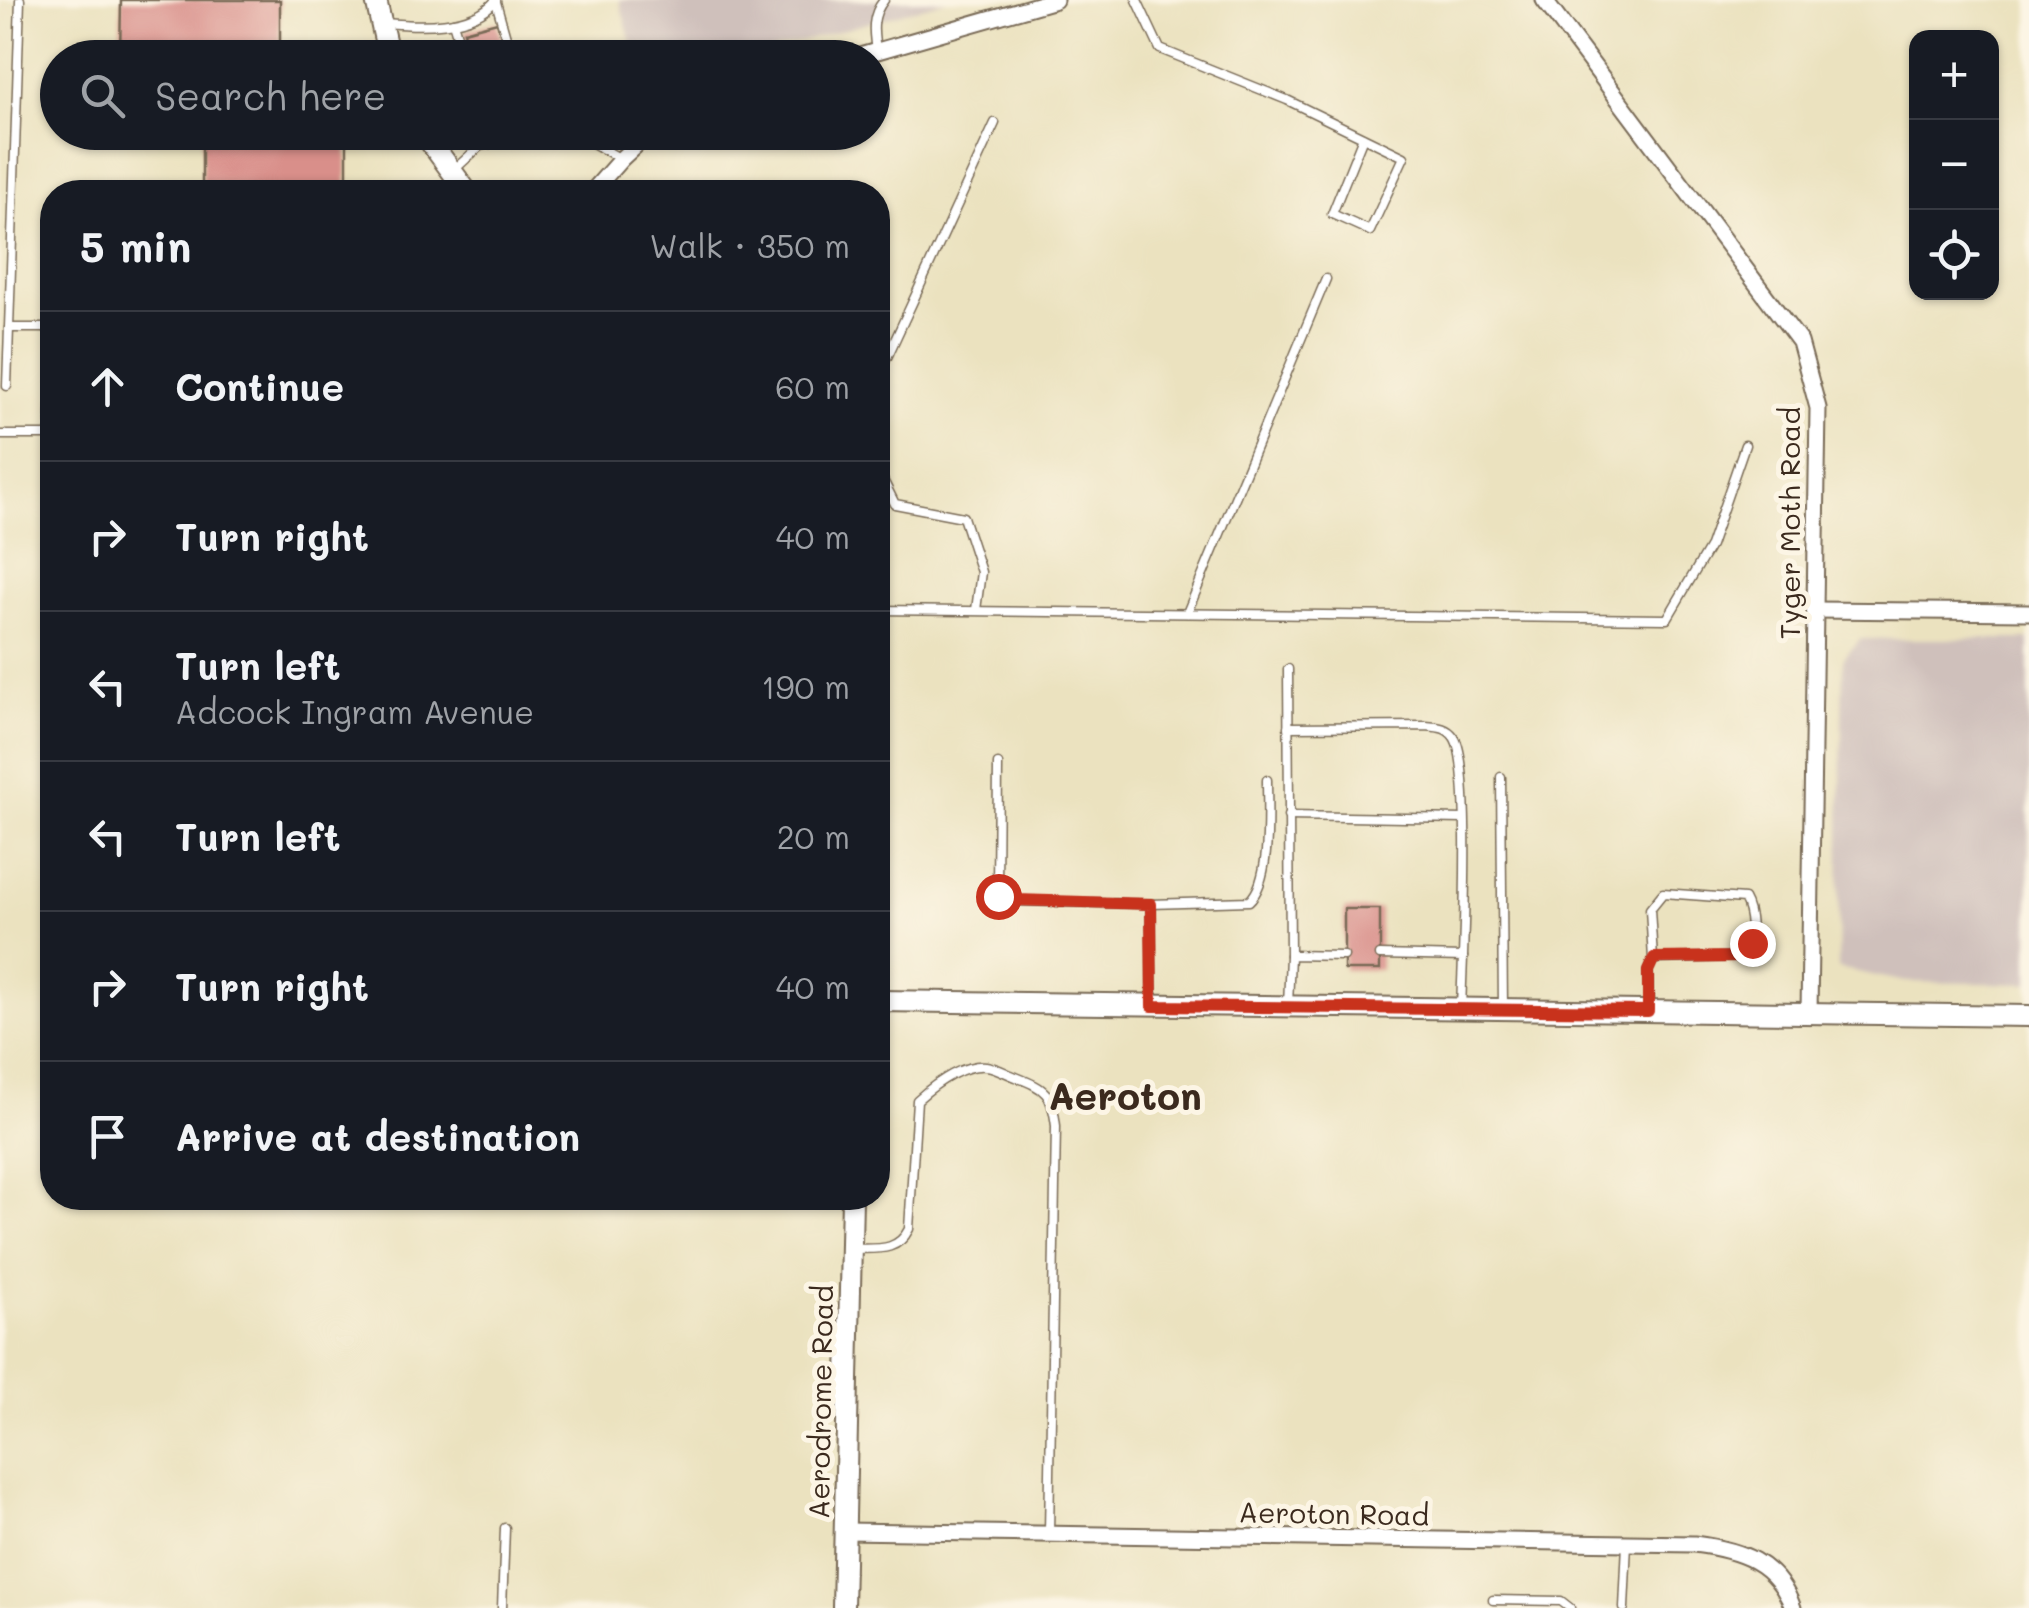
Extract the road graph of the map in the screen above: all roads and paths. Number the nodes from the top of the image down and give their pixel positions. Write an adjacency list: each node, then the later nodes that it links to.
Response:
1 (20, 0): 27 (lane)
2 (376, 0): 9 (street)
3 (884, 0): 13 (lane)
4 (1055, 0): 14 (street)
5 (1136, 0): 16 (lane)
6 (1544, 0): 36 (street, Tyger Moth Road)
7 (496, 1): 8 (lane); 12 (lane)
8 (453, 22): 9 (lane); 11 (lane)
9 (380, 23): 10 (street)
10 (384, 40)
11 (458, 40)
12 (507, 40)
13 (875, 40)
14 (890, 47)
15 (995, 122): 28 (lane)
16 (1363, 136): 16 (lane)
17 (435, 150): 22 (street)
18 (476, 150): 22 (lane)
19 (606, 150): 21 (lane)
20 (631, 150): 21 (street)
21 (621, 159): 24 (street)
22 (451, 173): 23 (street)
23 (457, 180)
24 (603, 180)
25 (1326, 279): 38 (lane)
26 (40, 327): 27 (lane)
27 (9, 328): 29 (lane)
28 (890, 352)
29 (7, 386)
30 (0, 435): 31 (lane)
31 (40, 435)
32 (1745, 445): 38 (lane)
33 (890, 494): 35 (lane)
34 (890, 610): 35 (lane)
35 (976, 610): 38 (lane)
36 (1814, 610): 37 (street); 58 (street, Tyger Moth Road)
37 (2029, 612)
38 (1186, 613)
39 (1288, 669): 40 (lane)
40 (1288, 727): 44 (lane); 45 (lane)
41 (998, 764): 46 (lane)
42 (1501, 777): 56 (lane)
43 (1267, 780): 46 (lane)
44 (1288, 816): 45 (lane); 48 (lane)
45 (1464, 819): 50 (lane)
46 (1151, 904): 53 (lane)
47 (1380, 954): 50 (lane)
48 (1290, 955): 49 (lane); 54 (lane)
49 (1344, 956)
50 (1464, 957): 55 (lane)
51 (1654, 958): 51 (lane); 57 (lane)
52 (890, 1002): 53 (street)
53 (1152, 1006): 54 (street)
54 (1288, 1006): 55 (street)
55 (1460, 1008): 56 (street)
56 (1503, 1009): 57 (street)
57 (1648, 1011): 58 (street)
58 (1809, 1012): 59 (street)
59 (2029, 1016)
60 (852, 1210): 61 (street, Aerodrome Road)
61 (851, 1248): 63 (street, Aerodrome Road); 64 (lane)
62 (505, 1528): 67 (lane)
63 (845, 1531): 64 (street, Aeroton Road); 68 (street, Aerodrome Road)
64 (1049, 1534): 65 (street, Aeroton Road)
65 (1627, 1543): 70 (lane); 71 (street, Aeroton Road)
66 (1493, 1600): 69 (lane)
67 (502, 1608)
68 (844, 1608)
69 (1570, 1608)
70 (1624, 1608)
71 (1793, 1608)

